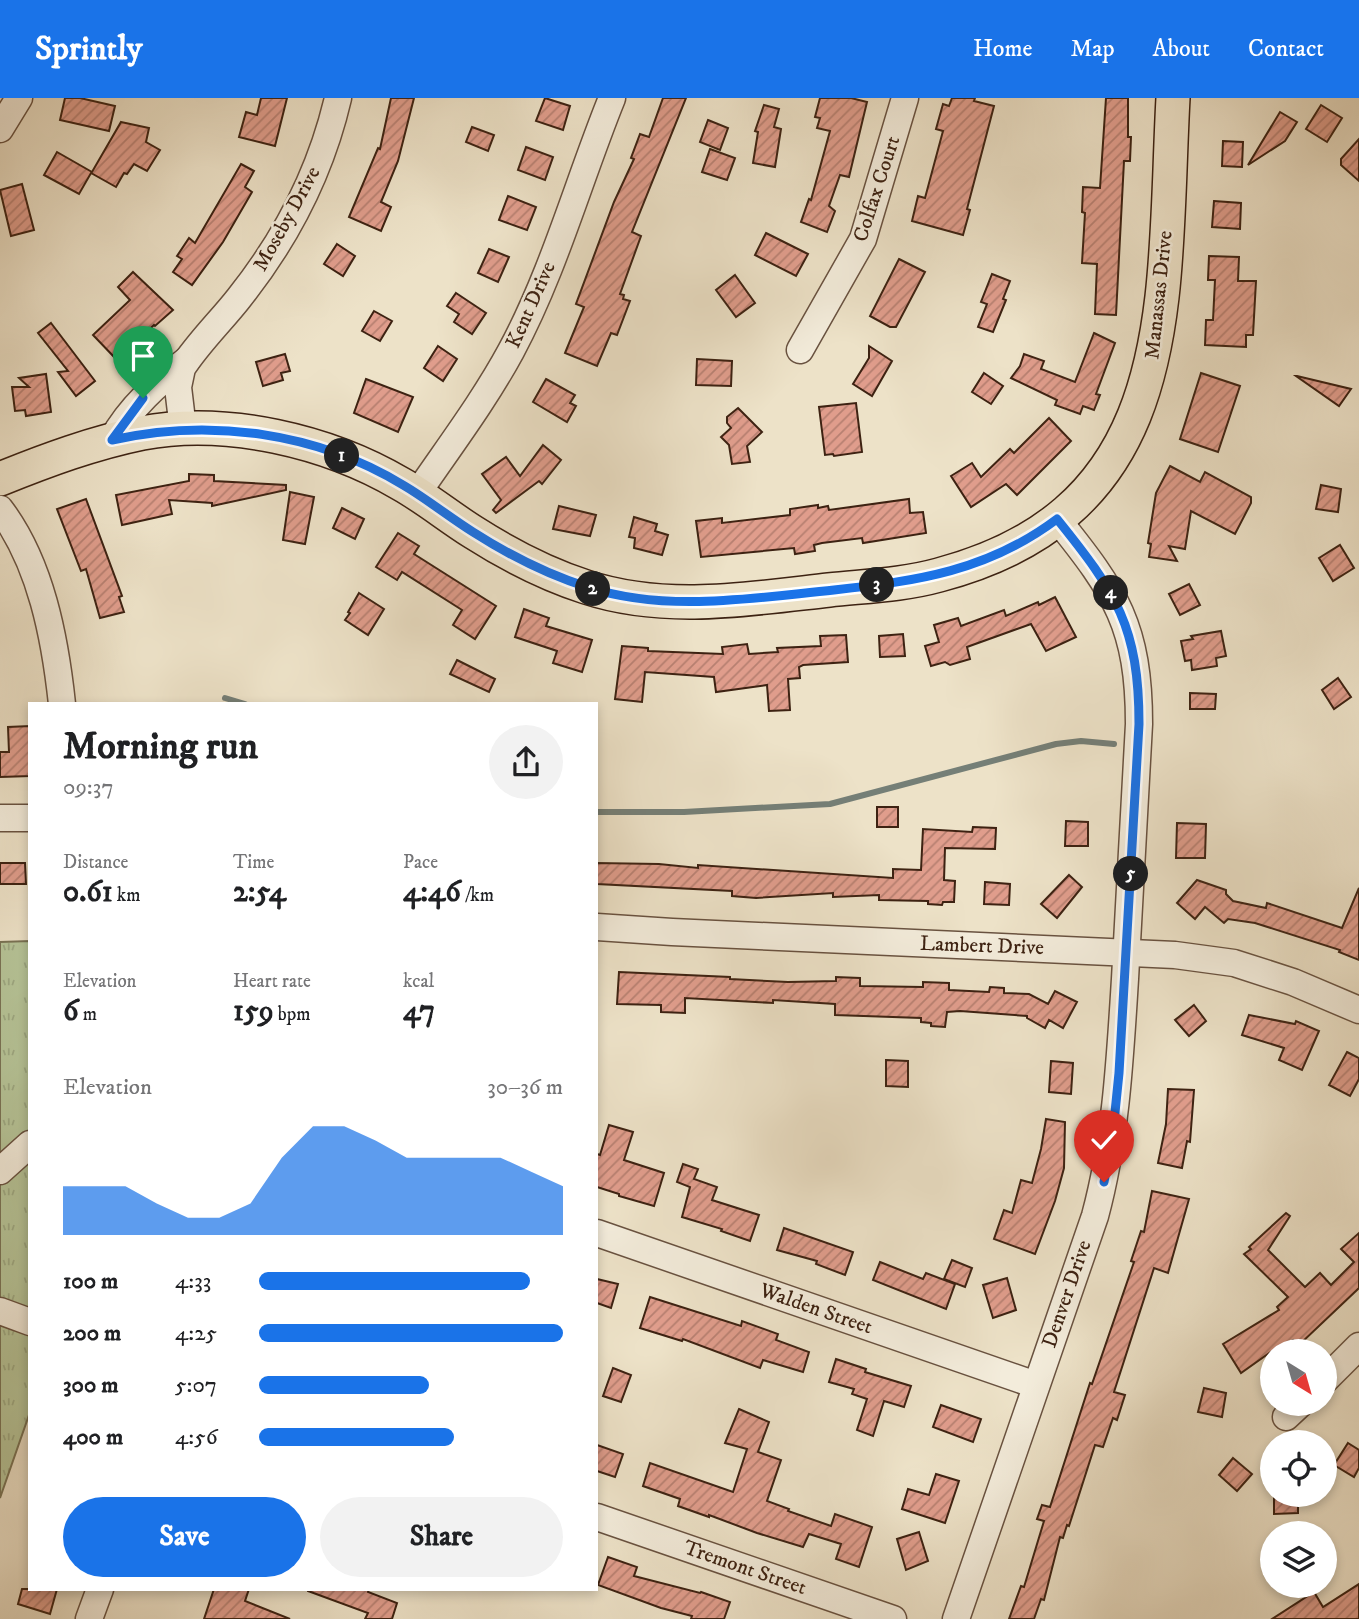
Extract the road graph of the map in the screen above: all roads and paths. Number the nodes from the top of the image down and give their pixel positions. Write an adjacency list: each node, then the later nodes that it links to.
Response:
1 (19, 98): 6 (street)
2 (338, 98): 8 (street, Moseby Drive)
3 (611, 98): 12 (street, Kent Drive)
4 (905, 98): 7 (street, Colfax Court)
5 (1173, 98): 14 (main road, Manassas Drive)
6 (0, 129)
7 (800, 350)
8 (187, 360): 9 (street, Moseby Drive); 10 (street, Moseby Drive)
9 (183, 429): 10 (main road, Manassas Drive); 12 (main road, Manassas Drive)
10 (112, 440): 11 (main road, Manassas Drive)
11 (0, 479)
12 (417, 494): 14 (main road, Manassas Drive)
13 (0, 509): 15 (street)
14 (1057, 519): 19 (street, Denver Drive)
15 (62, 702)
16 (0, 818): 17 (street)
17 (28, 818)
18 (598, 927): 19 (street, Lambert Drive)
19 (1127, 952): 20 (street, Lambert Drive); 28 (street, Denver Drive)
20 (1359, 1010)
21 (28, 1146): 22 (street)
22 (0, 1171)
23 (598, 1233): 28 (street, Walden Street)
24 (0, 1311): 25 (street)
25 (28, 1321)
26 (1359, 1346): 27 (street)
27 (1337, 1368)
28 (1036, 1385): 33 (street, Denver Drive)
29 (598, 1517): 32 (street, Tremont Street)
30 (99, 1591): 31 (street)
31 (89, 1619)
32 (892, 1619)
33 (956, 1619)

